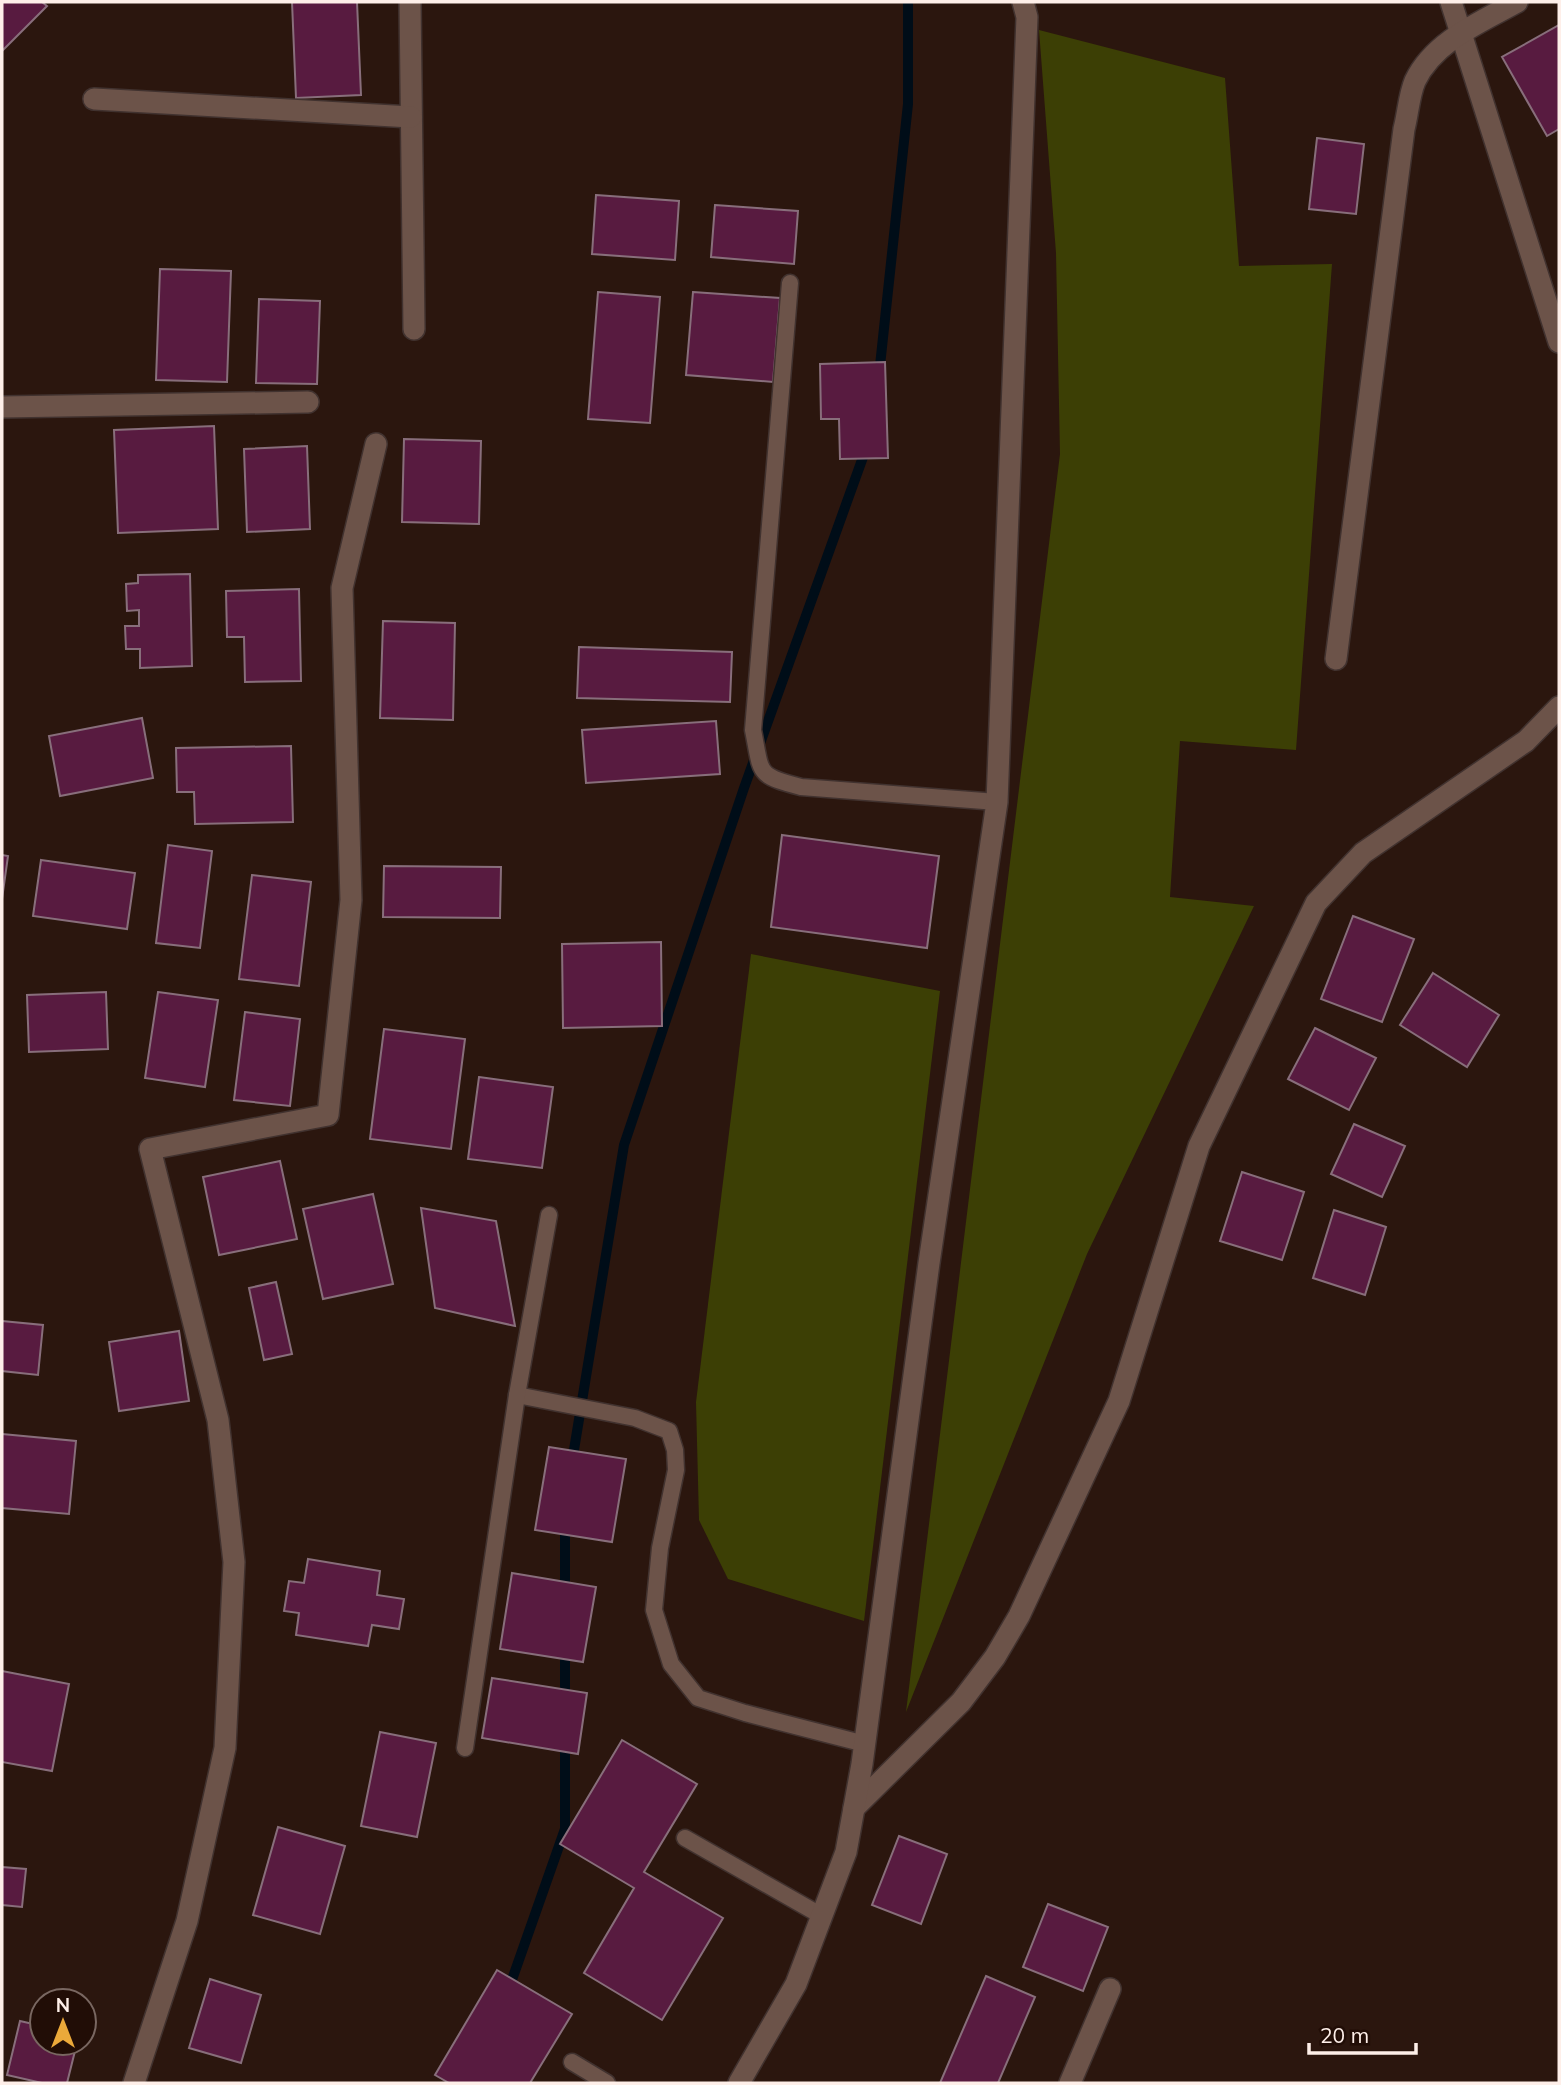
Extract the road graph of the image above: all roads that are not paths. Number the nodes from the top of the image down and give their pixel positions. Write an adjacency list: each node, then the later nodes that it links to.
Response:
1 (410, 2): 7 (street)
2 (1023, 2): 16 (street)
3 (1451, 2): 5 (street)
4 (1517, 2): 5 (street)
5 (1460, 34): 10 (street); 14 (street)
6 (94, 99): 7 (street)
7 (411, 117): 9 (street)
8 (790, 283): 16 (lane)
9 (414, 329)
10 (1559, 342)
11 (308, 401): 12 (street)
12 (2, 407)
13 (376, 443): 26 (street)
14 (1336, 659)
15 (1559, 707): 21 (street)
16 (997, 802): 19 (street)
17 (549, 1215): 18 (lane)
18 (517, 1395): 19 (lane); 20 (lane)
19 (865, 1744): 21 (street)
20 (465, 1748)
21 (855, 1808): 23 (street)
22 (685, 1838): 23 (lane)
23 (822, 1916): 28 (street)
24 (1110, 1989): 29 (street)
25 (572, 2062): 27 (lane)
26 (134, 2083)
27 (607, 2083)
28 (739, 2083)
29 (1070, 2083)

